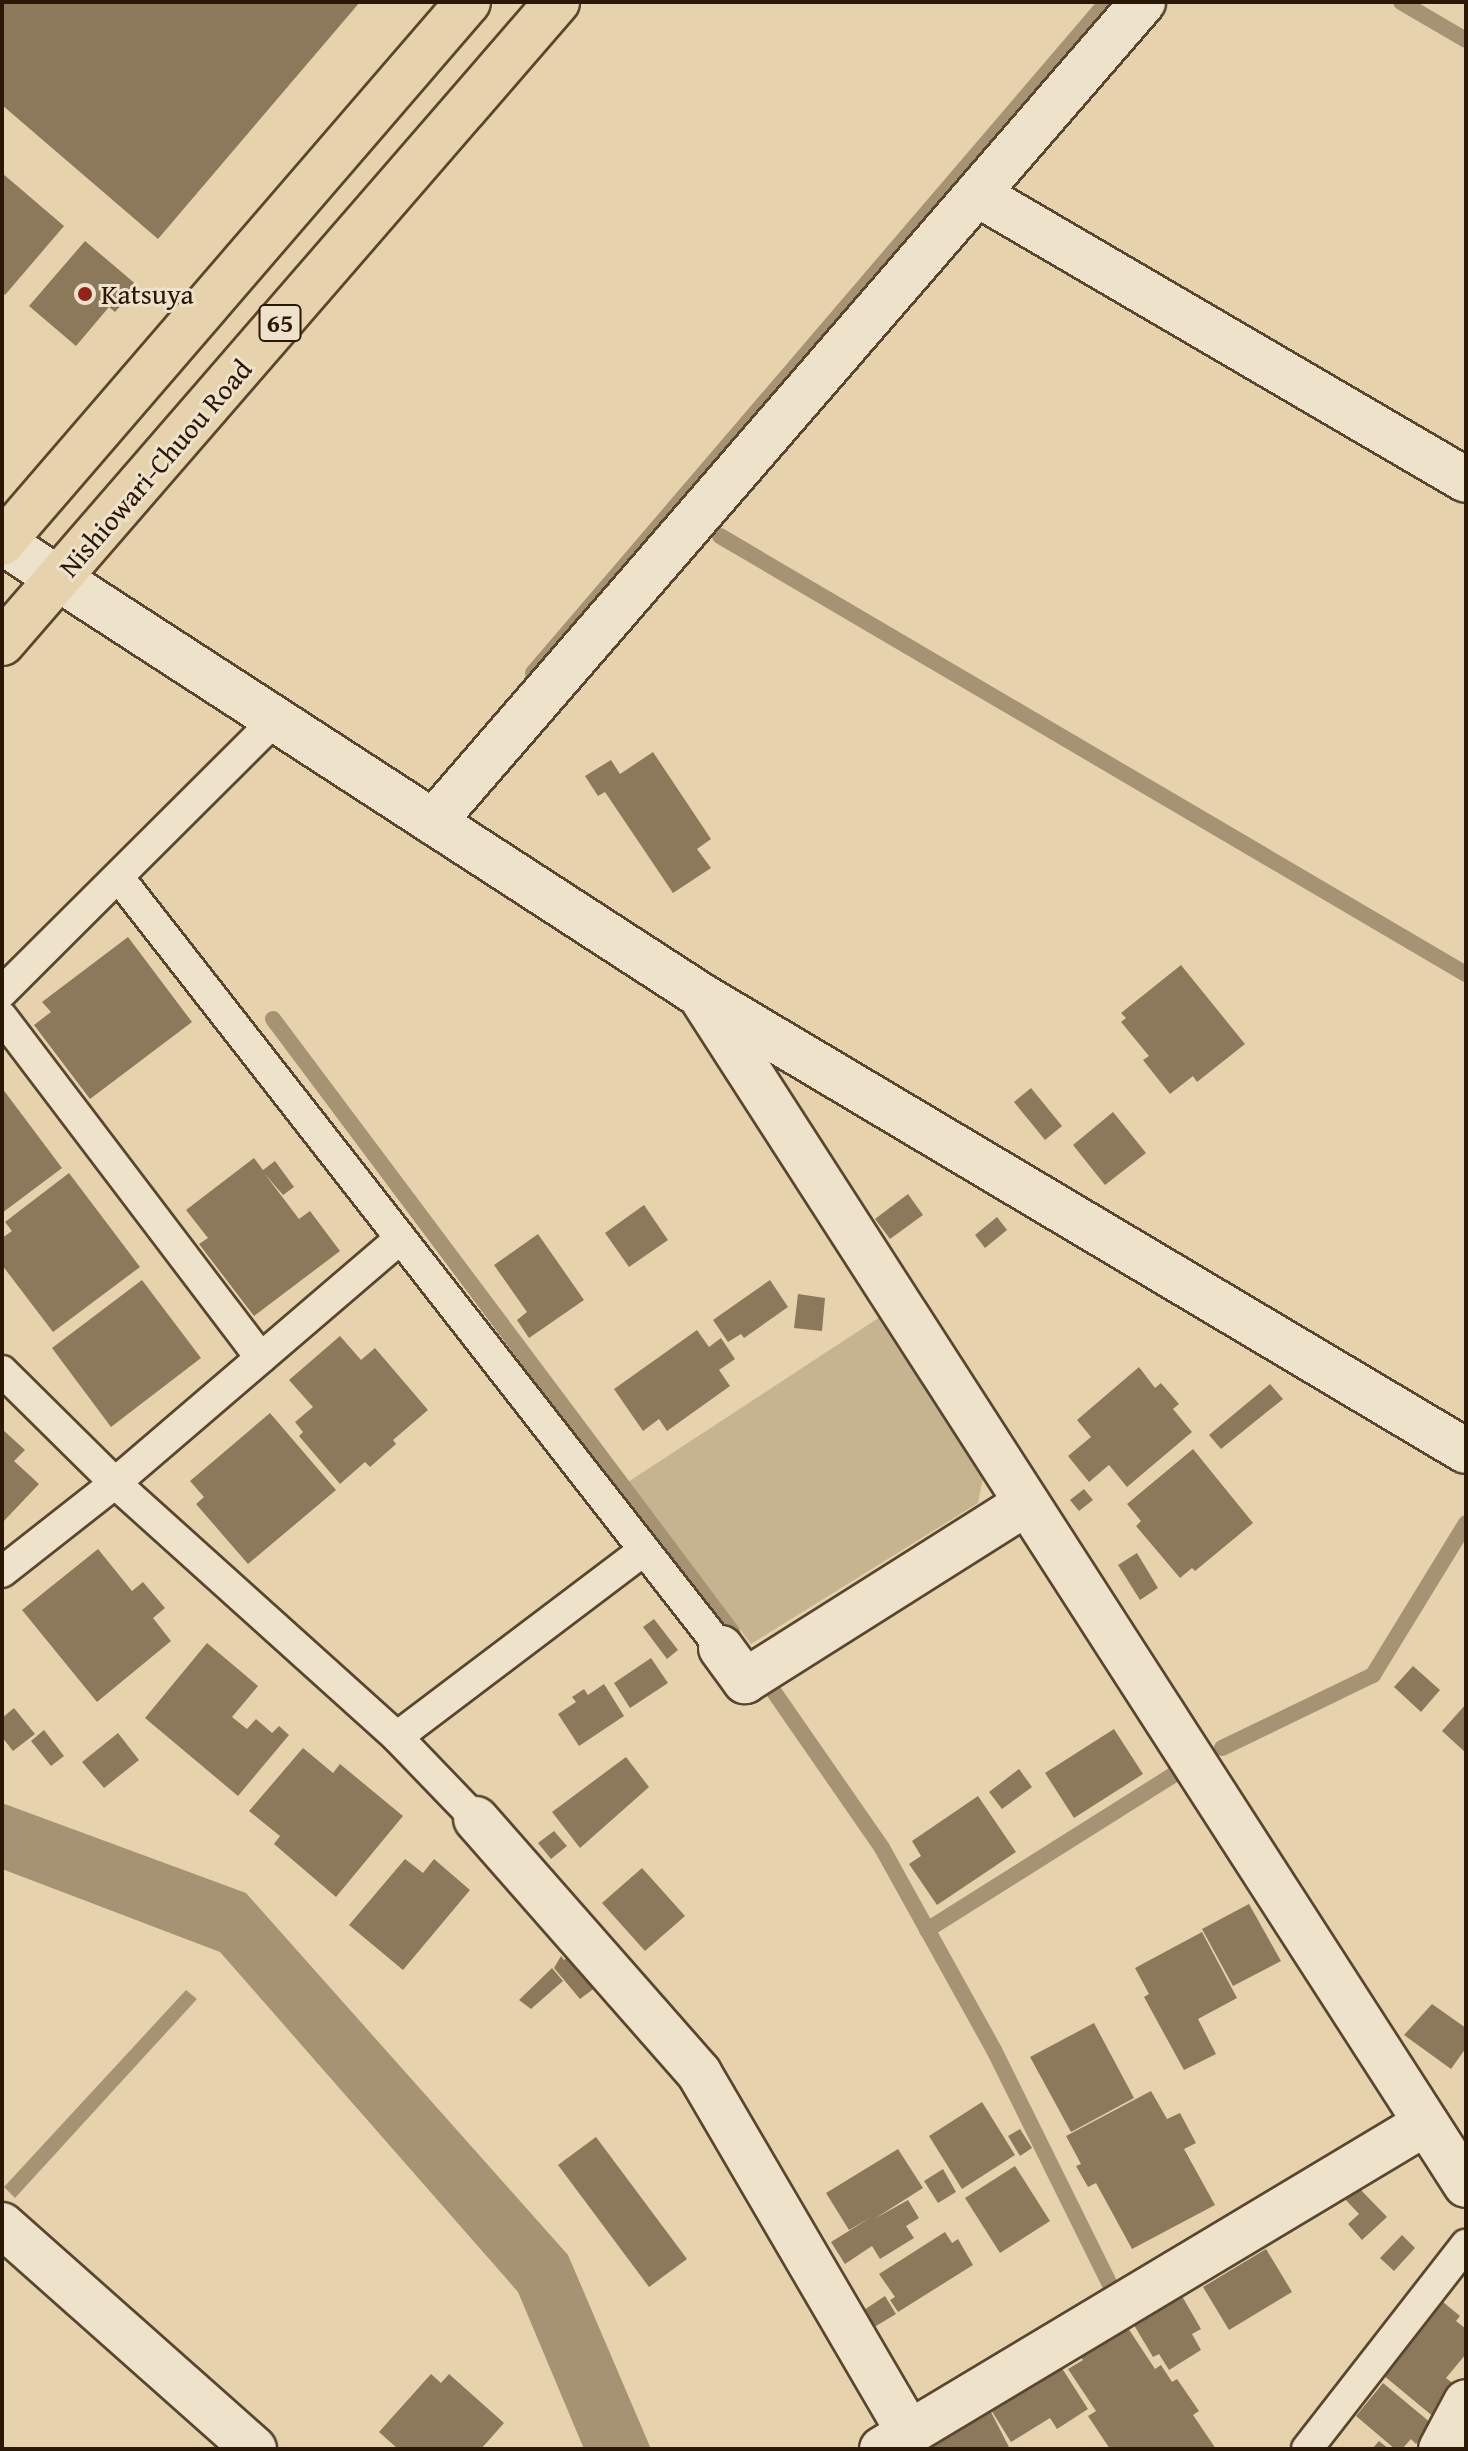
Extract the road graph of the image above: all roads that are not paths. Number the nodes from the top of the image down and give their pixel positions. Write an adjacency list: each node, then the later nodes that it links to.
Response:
1 (468, 2): 6 (main road, 65)
2 (557, 2): 7 (main road, Nishiowari-Chuou Road / 65)
3 (1143, 2): 4 (street)
4 (977, 194): 5 (street); 10 (street)
5 (1466, 480)
6 (2, 542): 7 (street)
7 (58, 580): 8 (main road, Nishiowari-Chuou Road / 65); 9 (street)
8 (2, 643)
9 (275, 720): 10 (street); 11 (lane)
10 (433, 822): 13 (street)
11 (119, 878): 12 (lane); 15 (lane)
12 (2, 992)
13 (700, 995): 18 (street); 20 (street)
14 (2, 1017): 16 (lane)
15 (399, 1240): 16 (lane); 21 (lane)
16 (261, 1358): 19 (lane)
17 (2, 1371): 19 (lane)
18 (1466, 1451)
19 (115, 1483): 22 (lane); 24 (lane)
20 (1027, 1503): 23 (street); 26 (street)
21 (644, 1550): 23 (lane); 24 (lane)
22 (2, 1572)
23 (721, 1648)
24 (397, 1737): 25 (lane)
25 (476, 1819): 31 (street)
26 (1426, 2123): 27 (street); 31 (street)
27 (1466, 2185)
28 (2, 2225): 32 (street)
29 (1466, 2245): 33 (lane)
30 (1466, 2402): 34 (street)
31 (895, 2440)
32 (254, 2449)
33 (1307, 2449)
34 (1441, 2449)

